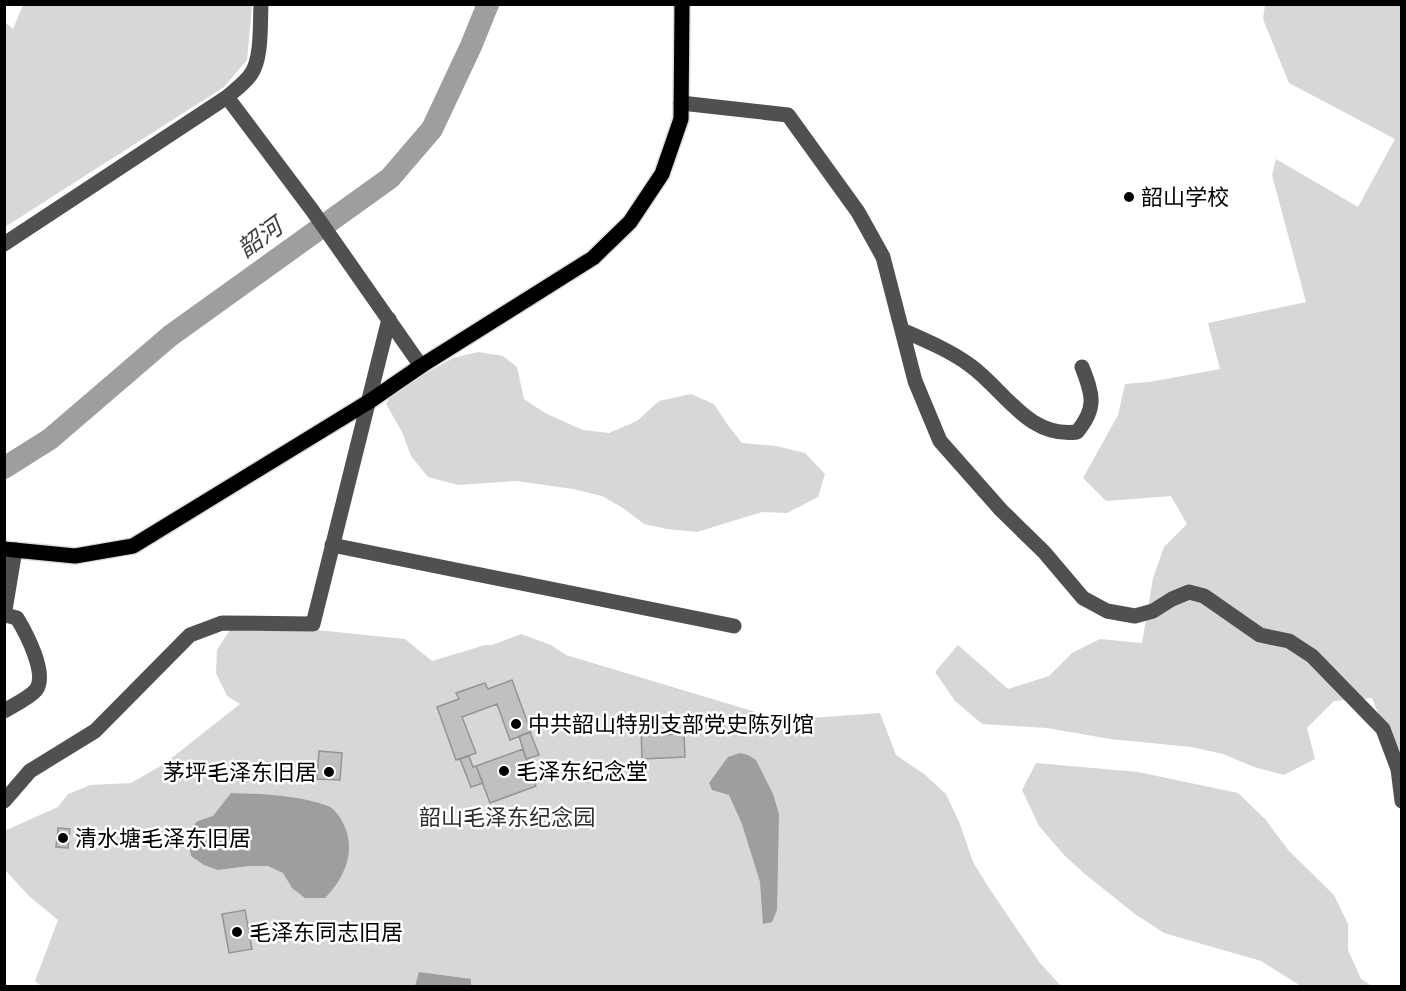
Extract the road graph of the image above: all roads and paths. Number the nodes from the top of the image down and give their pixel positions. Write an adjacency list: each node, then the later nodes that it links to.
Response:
1 (261, 4): 3 (street)
2 (682, 4): 4 (main road)
3 (228, 97): 5 (street); 6 (street)
4 (681, 103): 7 (street); 8 (main road)
5 (4, 244)
6 (389, 320): 8 (street); 10 (street)
7 (902, 330): 9 (street); 17 (street)
8 (421, 366): 10 (main road)
9 (1082, 368)
10 (370, 401): 11 (street); 12 (main road)
11 (332, 546): 14 (street); 16 (street)
12 (10, 550): 13 (street)
13 (5, 616): 15 (street)
14 (735, 626)
15 (4, 711)
16 (4, 801)
17 (1401, 801)

